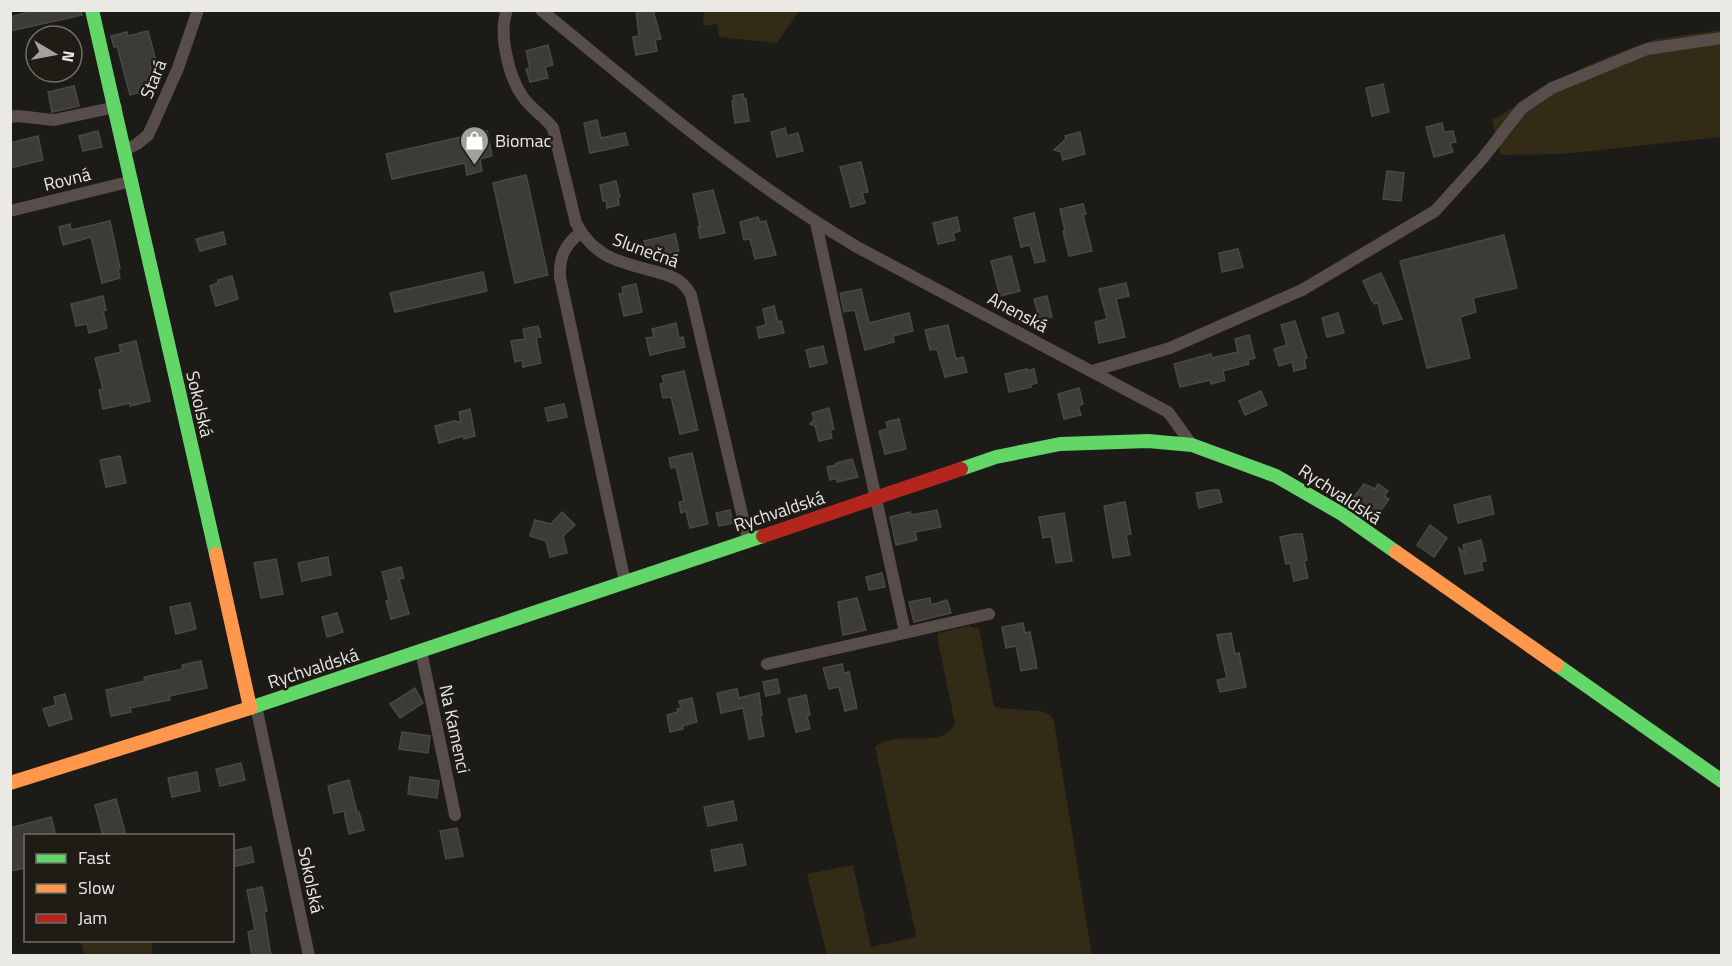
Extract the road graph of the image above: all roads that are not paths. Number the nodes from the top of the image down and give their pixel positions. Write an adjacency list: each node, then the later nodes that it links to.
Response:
1 (92, 10): 6 (street, Sokolská)
2 (198, 10): 8 (street, Stará)
3 (507, 10): 12 (street, Slunečná)
4 (541, 10): 11 (street, Anenská)
5 (1722, 38): 13 (street)
6 (116, 107): 7 (street); 8 (street, Sokolská)
7 (10, 117)
8 (125, 150): 9 (street, Sokolská)
9 (132, 181): 10 (street, Rovná); 22 (street, Sokolská)
10 (10, 211)
11 (816, 223): 13 (street, Anenská); 15 (street)
12 (581, 232): 16 (street, Slunečná); 17 (street)
13 (1092, 371): 14 (street, Anenská)
14 (1192, 445): 15 (street, Rychvaldská); 23 (street, Rychvaldská)
15 (877, 498): 16 (street, Rychvaldská); 19 (street)
16 (748, 540): 17 (street, Rychvaldská)
17 (625, 582): 20 (street, Rychvaldská)
18 (989, 614): 19 (street)
19 (905, 632): 21 (street)
20 (421, 651): 22 (street, Rychvaldská); 25 (street, Na Kamenci)
21 (767, 664)
22 (253, 707): 24 (street, Rychvaldská); 26 (street, Sokolská)
23 (1722, 781)
24 (10, 783)
25 (455, 815)
26 (309, 956)

